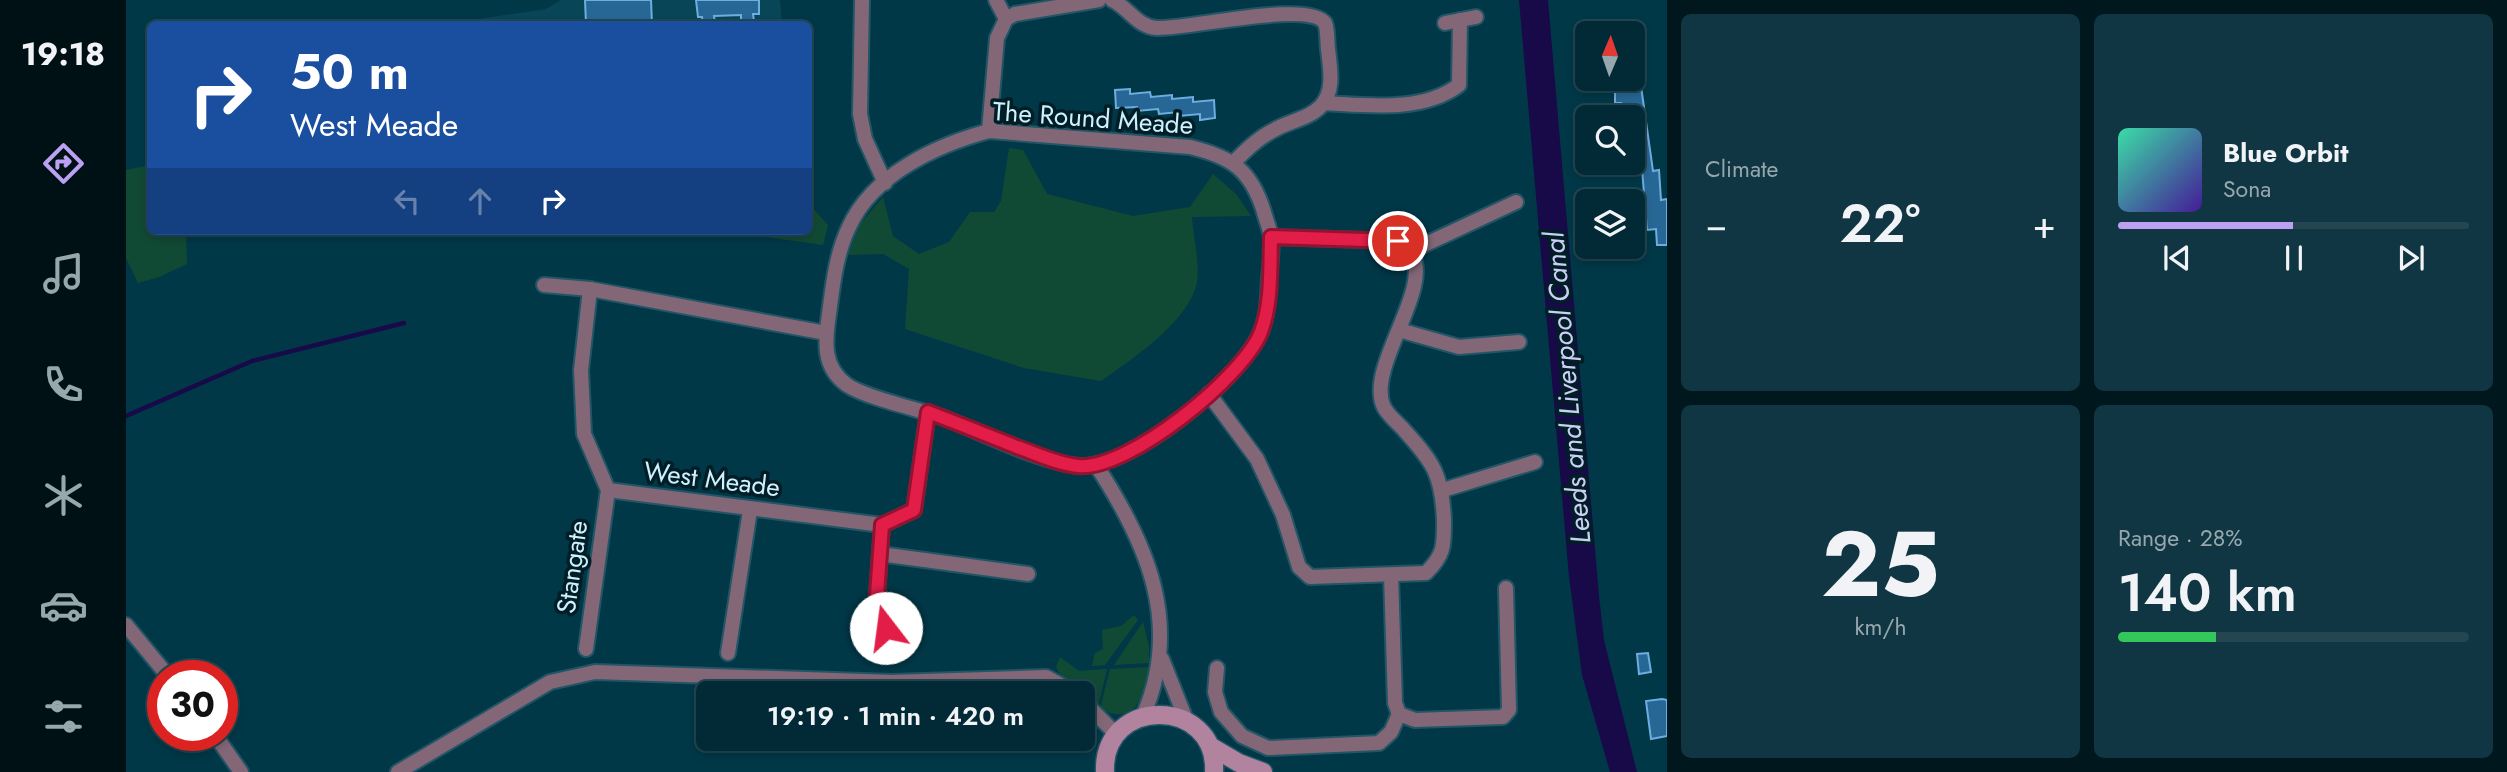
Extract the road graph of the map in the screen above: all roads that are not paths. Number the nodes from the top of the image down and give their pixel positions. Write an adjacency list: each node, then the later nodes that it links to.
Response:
1 (862, 0): 13 (street)
2 (996, 0): 7 (street)
3 (1099, 0): 7 (street)
4 (1117, 1): 5 (street)
5 (1253, 4): 10 (street)
6 (1476, 17): 8 (street)
7 (1006, 19): 11 (street)
8 (1460, 20): 9 (street); 10 (street)
9 (1445, 23)
10 (1324, 103): 12 (street)
11 (989, 131): 12 (street, The Round Meade); 13 (street, The Round Meade)
12 (1233, 163): 15 (street, The Round Meade)
13 (885, 183): 20 (street, The Round Meade)
14 (1516, 202): 16 (street)
15 (1271, 237): 16 (street); 22 (street, The Round Meade)
16 (1411, 251): 19 (street)
17 (544, 285): 18 (street)
18 (590, 289): 20 (street); 27 (street, West Meade)
19 (1399, 330): 21 (street); 26 (street)
20 (827, 333): 23 (street, The Round Meade)
21 (1519, 342)
22 (1209, 394): 25 (street, The Round Meade); 32 (street)
23 (928, 412): 25 (street, The Round Meade); 29 (street)
24 (1535, 462): 26 (street)
25 (1096, 465): 37 (street)
26 (1443, 490): 32 (street)
27 (607, 491): 28 (street, West Meade); 35 (street, Stangate)
28 (750, 510): 29 (street, West Meade); 36 (street)
29 (882, 525): 30 (street)
30 (880, 554): 31 (street); 38 (street)
31 (1028, 574)
32 (1391, 575): 45 (street)
33 (1506, 588): 45 (street)
34 (126, 625): 39 (street)
35 (586, 649)
36 (728, 653)
37 (1161, 654): 46 (street); 47 (street)
38 (883, 655)
39 (155, 660)
40 (1217, 668): 45 (street)
41 (892, 681): 52 (street)
42 (892, 681): 43 (street)
43 (1053, 681)
44 (1095, 713): 48 (street)
45 (1399, 714)
46 (1143, 716): 47 (main road); 48 (main road)
47 (1188, 722): 49 (main road)
48 (1116, 734): 53 (main road)
49 (1210, 746): 54 (main road); 55 (main road)
50 (226, 751): 51 (street)
51 (241, 772)
52 (398, 772)
53 (1105, 772)
54 (1214, 772)
55 (1263, 772)

